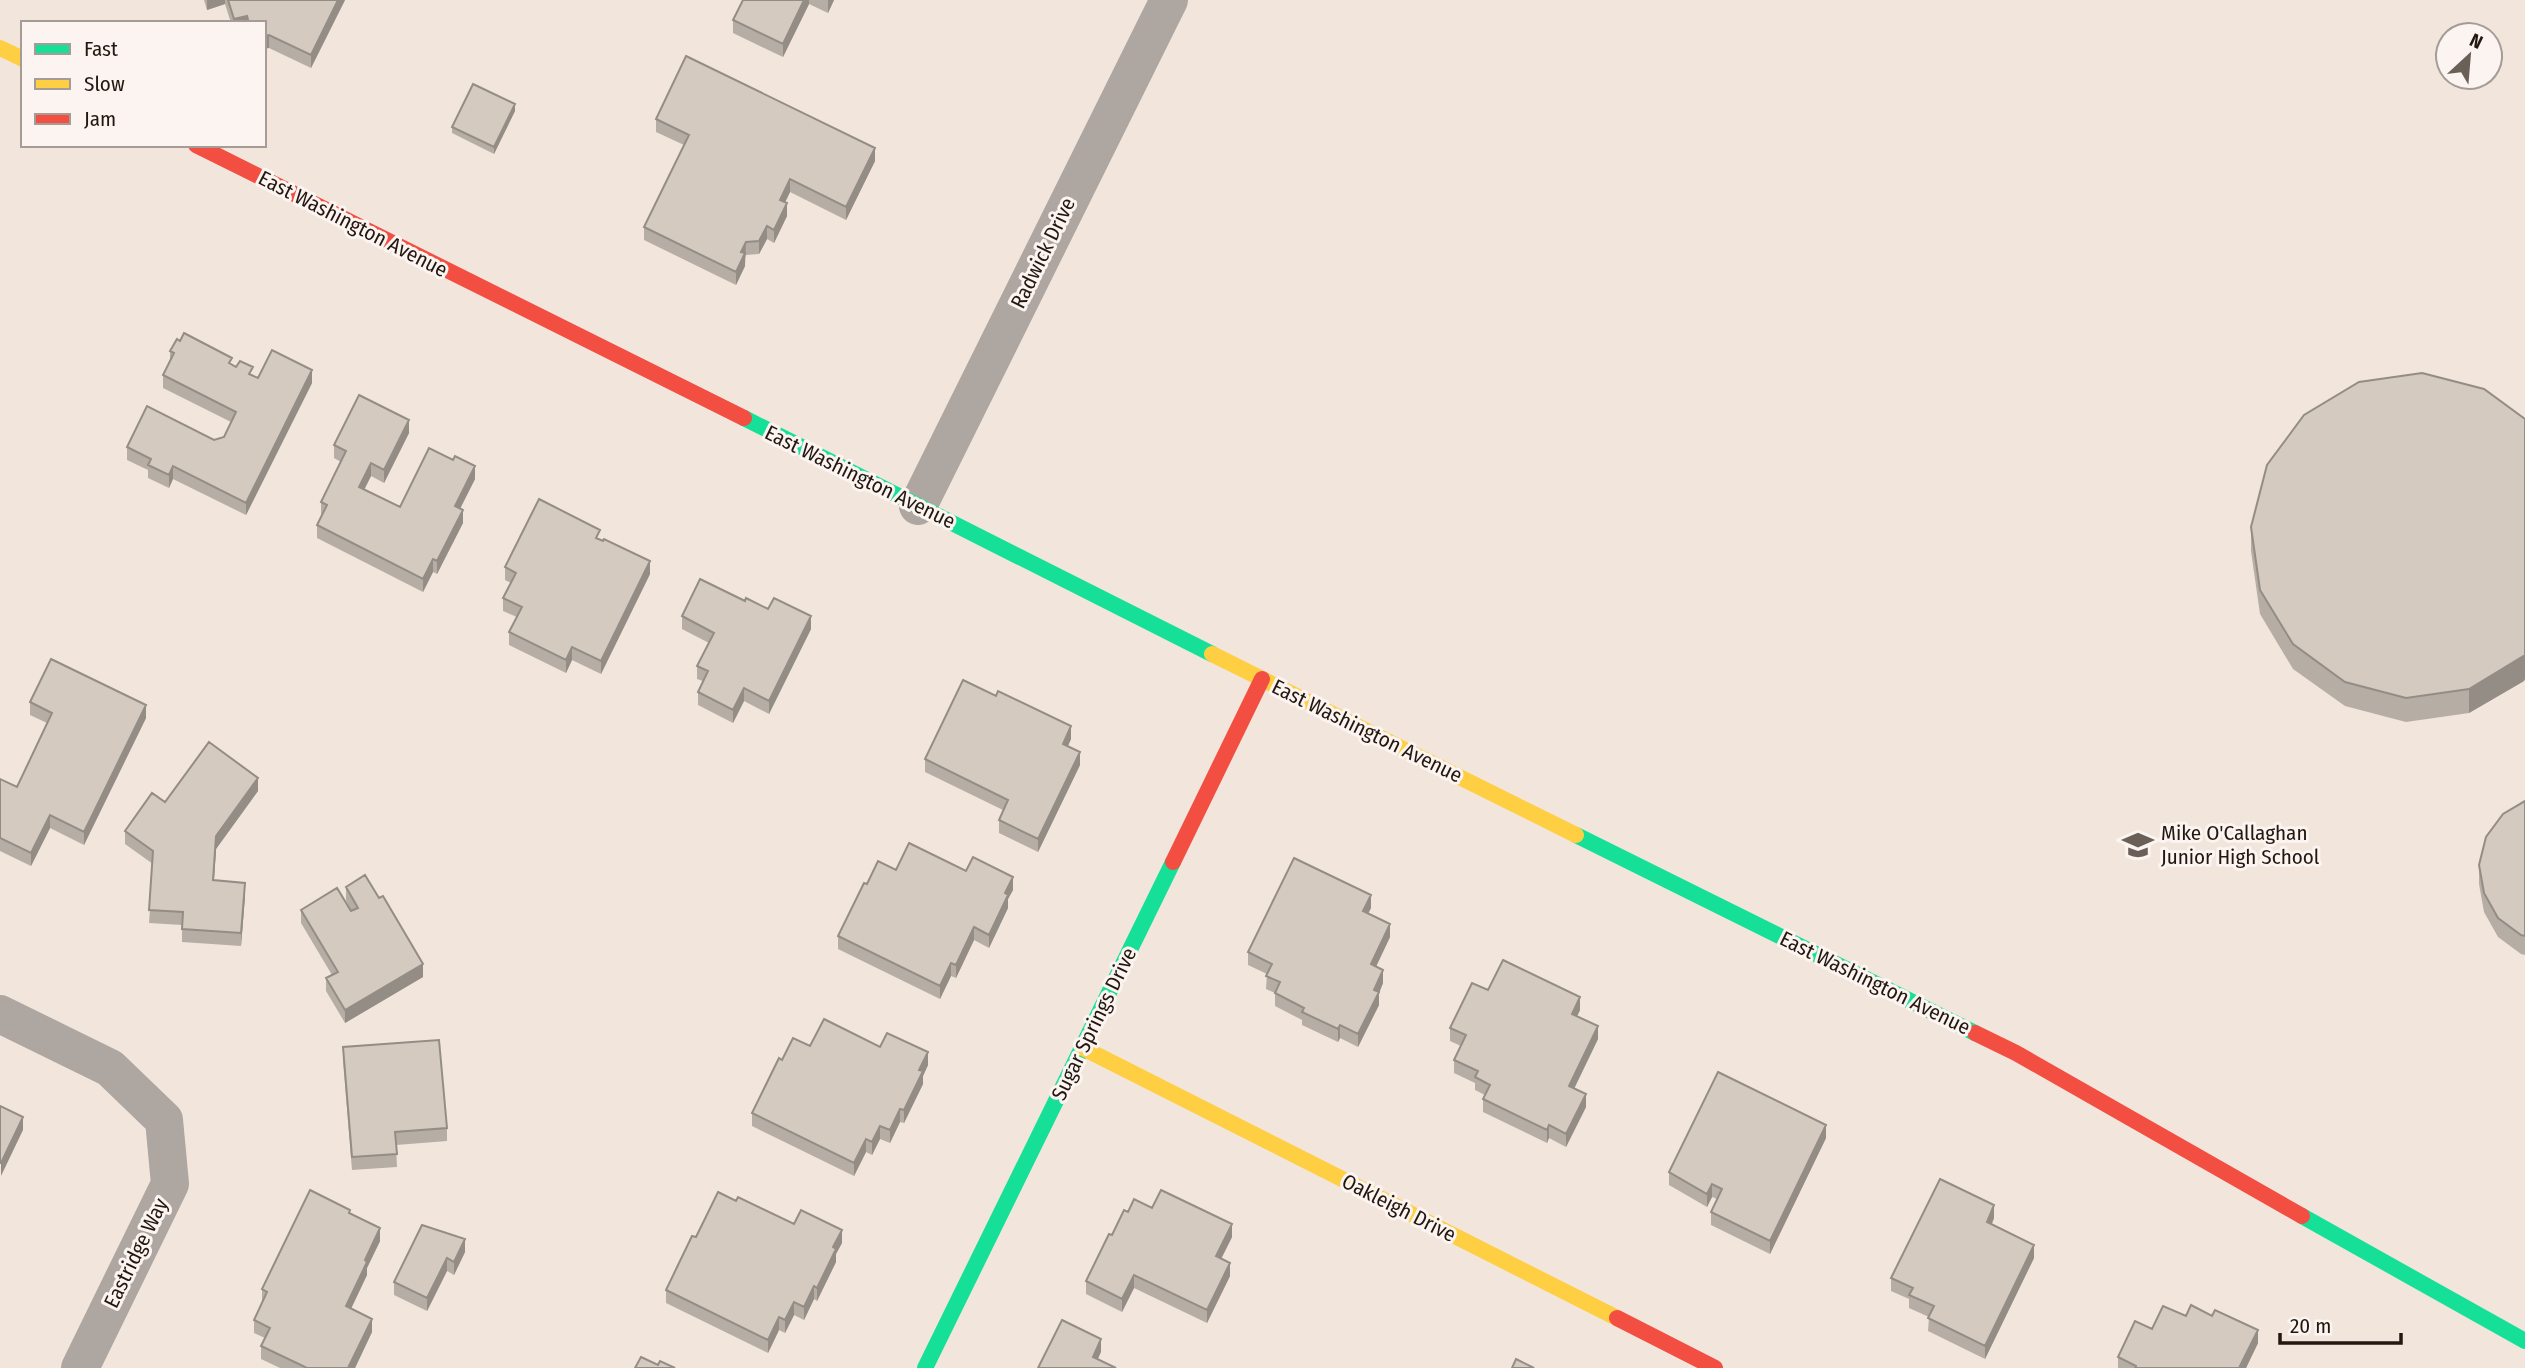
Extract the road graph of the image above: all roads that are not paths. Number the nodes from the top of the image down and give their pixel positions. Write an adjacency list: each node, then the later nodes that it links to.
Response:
1 (1169, 0): 5 (street, Radwick Drive)
2 (0, 48): 3 (street)
3 (21, 58)
4 (200, 147): 5 (street, East Washington Avenue)
5 (918, 506): 6 (street, East Washington Avenue)
6 (1262, 679): 8 (street, Sugar Springs Drive); 9 (street, East Washington Avenue)
7 (0, 1014): 10 (street, Eastridge Way)
8 (1083, 1048): 11 (street, Sugar Springs Drive); 12 (street, Oakleigh Drive)
9 (2525, 1341)
10 (79, 1368)
11 (925, 1368)
12 (1715, 1368)

